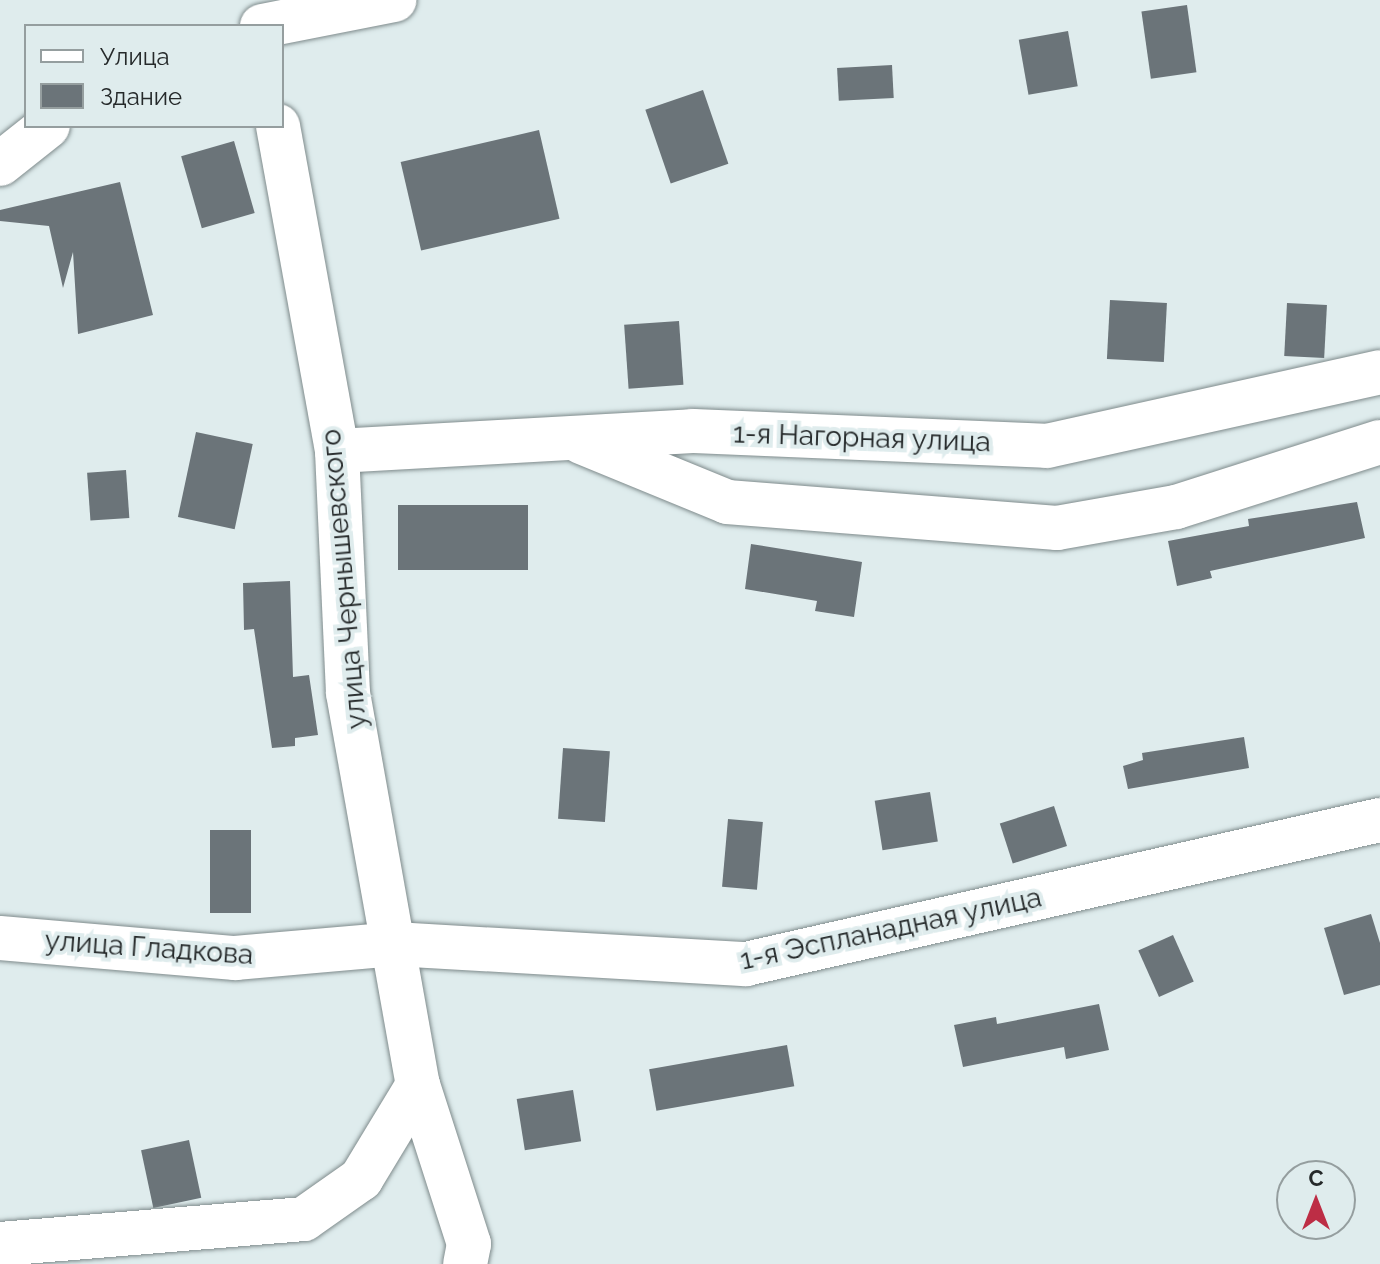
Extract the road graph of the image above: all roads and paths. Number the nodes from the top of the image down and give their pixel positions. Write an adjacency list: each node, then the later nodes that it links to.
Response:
1 (259, 0): 3 (street)
2 (394, 0): 4 (street)
3 (262, 24)
4 (272, 24)
5 (45, 128): 7 (street)
6 (278, 128): 11 (street, улица Чернышевского)
7 (0, 164)
8 (1380, 372): 9 (street, 1-я Нагорная улица)
9 (571, 438): 10 (street); 11 (street, 1-я Нагорная улица)
10 (1380, 442)
11 (337, 451): 14 (street, улица Чернышевского)
12 (1380, 820): 14 (street, 1-я Эспланадная улица)
13 (0, 938): 14 (street, улица Гладкова)
14 (394, 944): 15 (street, улица Чернышевского)
15 (418, 1085): 16 (street); 17 (street, улица Чернышевского)
16 (0, 1244)
17 (465, 1264)

